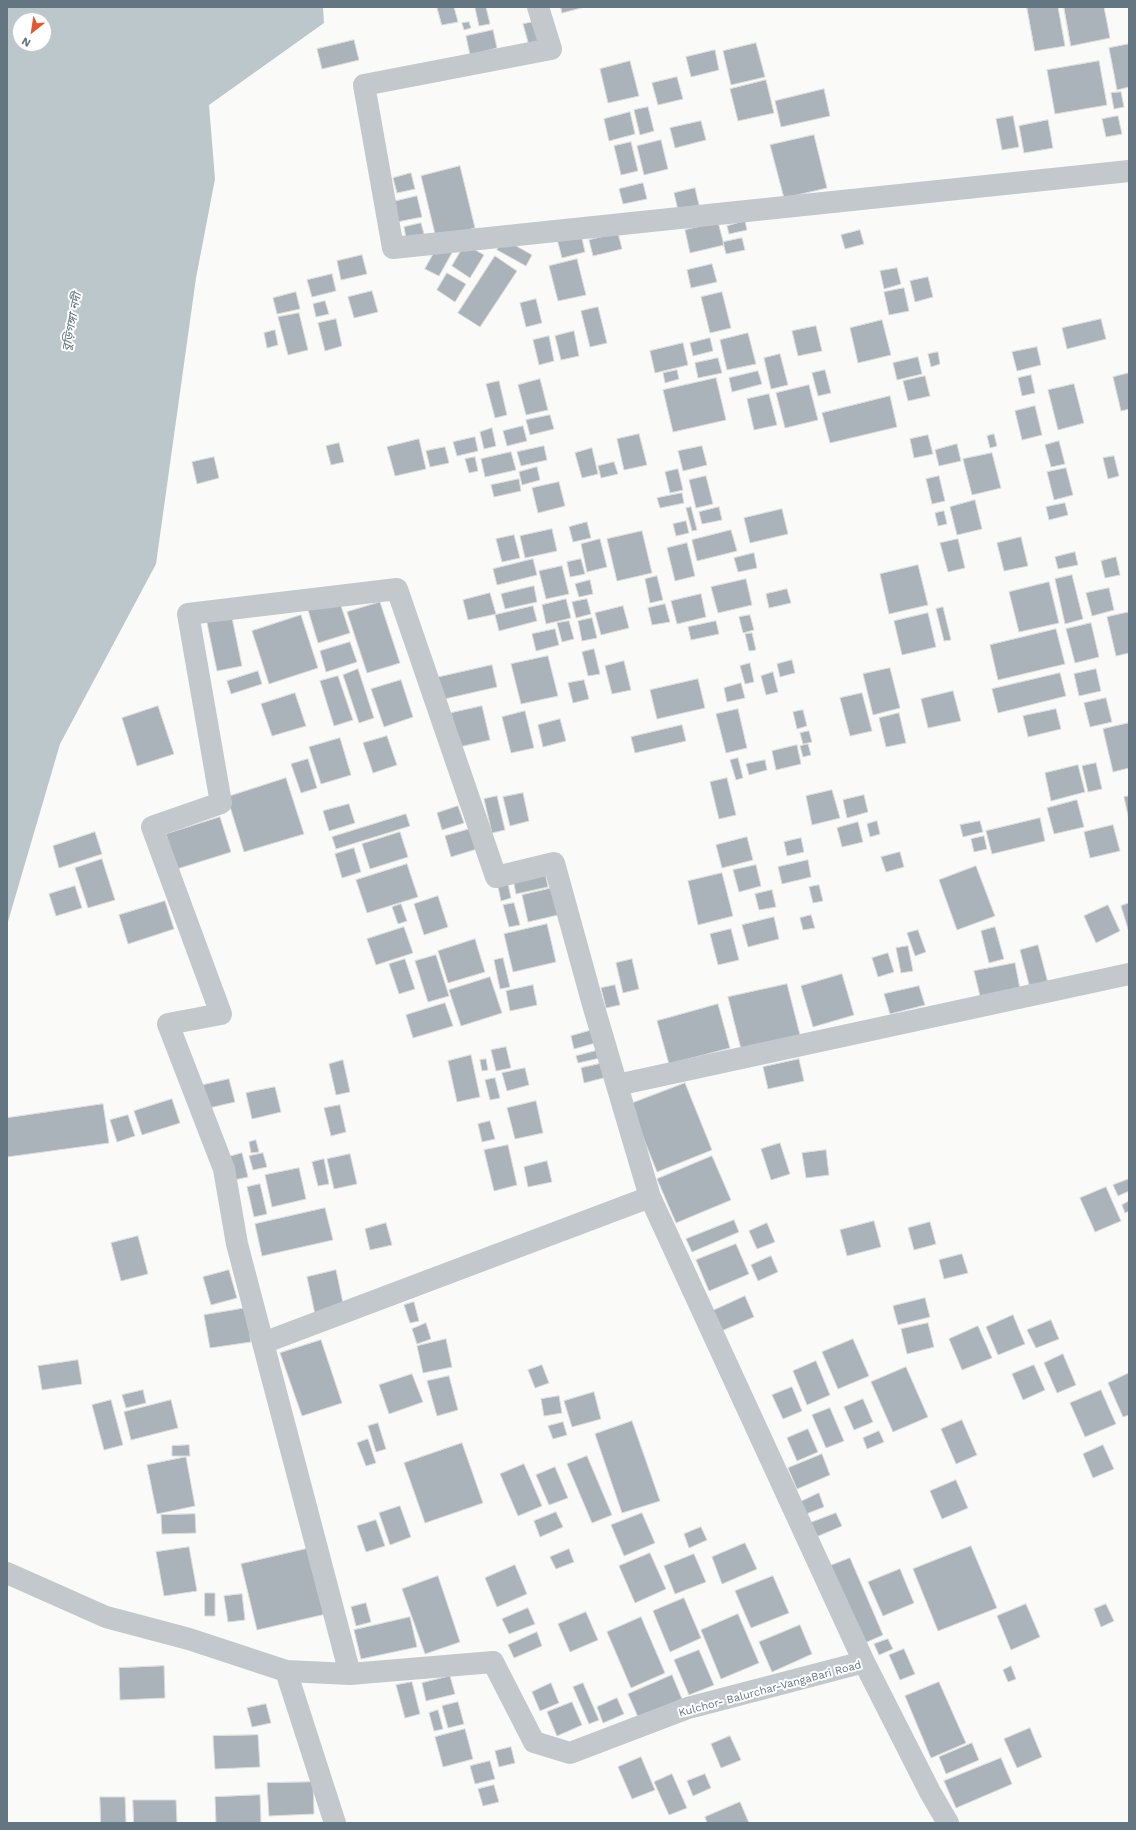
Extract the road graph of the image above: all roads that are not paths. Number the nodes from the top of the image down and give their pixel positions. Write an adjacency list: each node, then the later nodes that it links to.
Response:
1 (538, 7): 2 (street)
2 (1129, 171)
3 (1129, 974): 4 (street)
4 (617, 1085): 5 (street); 6 (street)
5 (650, 1196): 6 (street); 8 (street)
6 (263, 1343): 10 (street)
7 (7, 1573): 9 (street, Kulchor- Balurchar-VangaBari Road)
8 (864, 1662): 10 (street, Kulchor- Balurchar-VangaBari Road); 12 (street, Kulchor- Balurchar-VangaBari Road)
9 (286, 1671): 10 (street, Kulchor- Balurchar-VangaBari Road); 11 (street)
10 (350, 1674)
11 (335, 1823)
12 (948, 1823)

